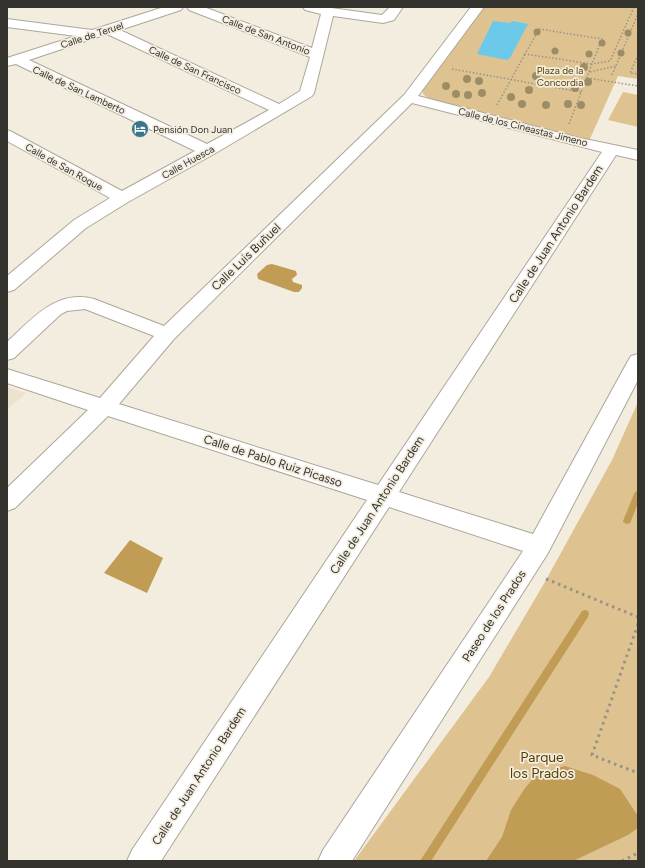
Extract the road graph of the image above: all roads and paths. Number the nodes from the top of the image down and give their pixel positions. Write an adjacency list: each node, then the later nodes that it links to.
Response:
1 (177, 7): 10 (street, Calle de Teruel)
2 (193, 7): 13 (street, Calle de San Antonio)
3 (310, 7): 7 (street)
4 (397, 7): 7 (street)
5 (478, 7): 26 (street, Calle Luis Buñuel)
6 (634, 7): 16 (path)
7 (328, 12): 13 (street, Calle Huesca)
8 (638, 14): 17 (path)
9 (7, 23): 11 (street)
10 (109, 30): 11 (street, Calle de Teruel); 28 (street, Calle de San Francisco)
11 (94, 34): 15 (street, Calle de Teruel)
12 (525, 54): 16 (path); 16 (path); 23 (path)
13 (317, 55): 28 (street, Calle Huesca)
14 (638, 55): 20 (path)
15 (11, 61): 32 (street, Calle de San Lamberto)
16 (592, 64): 19 (path)
17 (616, 66): 19 (path); 21 (path)
18 (446, 68): 23 (path)
19 (589, 72): 22 (path)
20 (638, 74)
21 (612, 75)
22 (587, 78): 24 (path); 25 (path)
23 (511, 80): 25 (path); 27 (path)
24 (638, 86)
25 (581, 92): 30 (path)
26 (409, 98): 30 (street, Calle de los Cineastas Jimeno); 36 (street, Calle Luis Buñuel)
27 (497, 105)
28 (280, 110): 32 (street, Calle Huesca)
29 (7, 135): 34 (street, Calle de San Roque)
30 (574, 141): 31 (street, Calle de los Cineastas Jimeno)
31 (612, 149): 33 (street, Calle de los Cineastas Jimeno); 41 (street, Calle de Juan Antonio Bardem)
32 (208, 151): 34 (street, Calle Huesca)
33 (638, 155)
34 (122, 198): 35 (street, Calle Huesca)
35 (7, 286)
36 (167, 334): 37 (street); 40 (street, Calle Luis Buñuel)
37 (7, 353)
38 (638, 361): 43 (street, Paseo de los Prados)
39 (7, 376): 40 (street, Calle de Pablo Ruiz Picasso)
40 (104, 407): 41 (street, Calle de Pablo Ruiz Picasso); 42 (street, Calle Luis Buñuel)
41 (383, 496): 43 (street, Calle de Pablo Ruiz Picasso); 49 (street, Calle de Juan Antonio Bardem)
42 (7, 502)
43 (539, 546): 50 (street, Paseo de los Prados)
44 (541, 577): 45 (path)
45 (638, 617)
46 (638, 624): 47 (path)
47 (638, 772)
48 (638, 853): 51 (path)
49 (143, 861)
50 (334, 861)
51 (622, 861)

